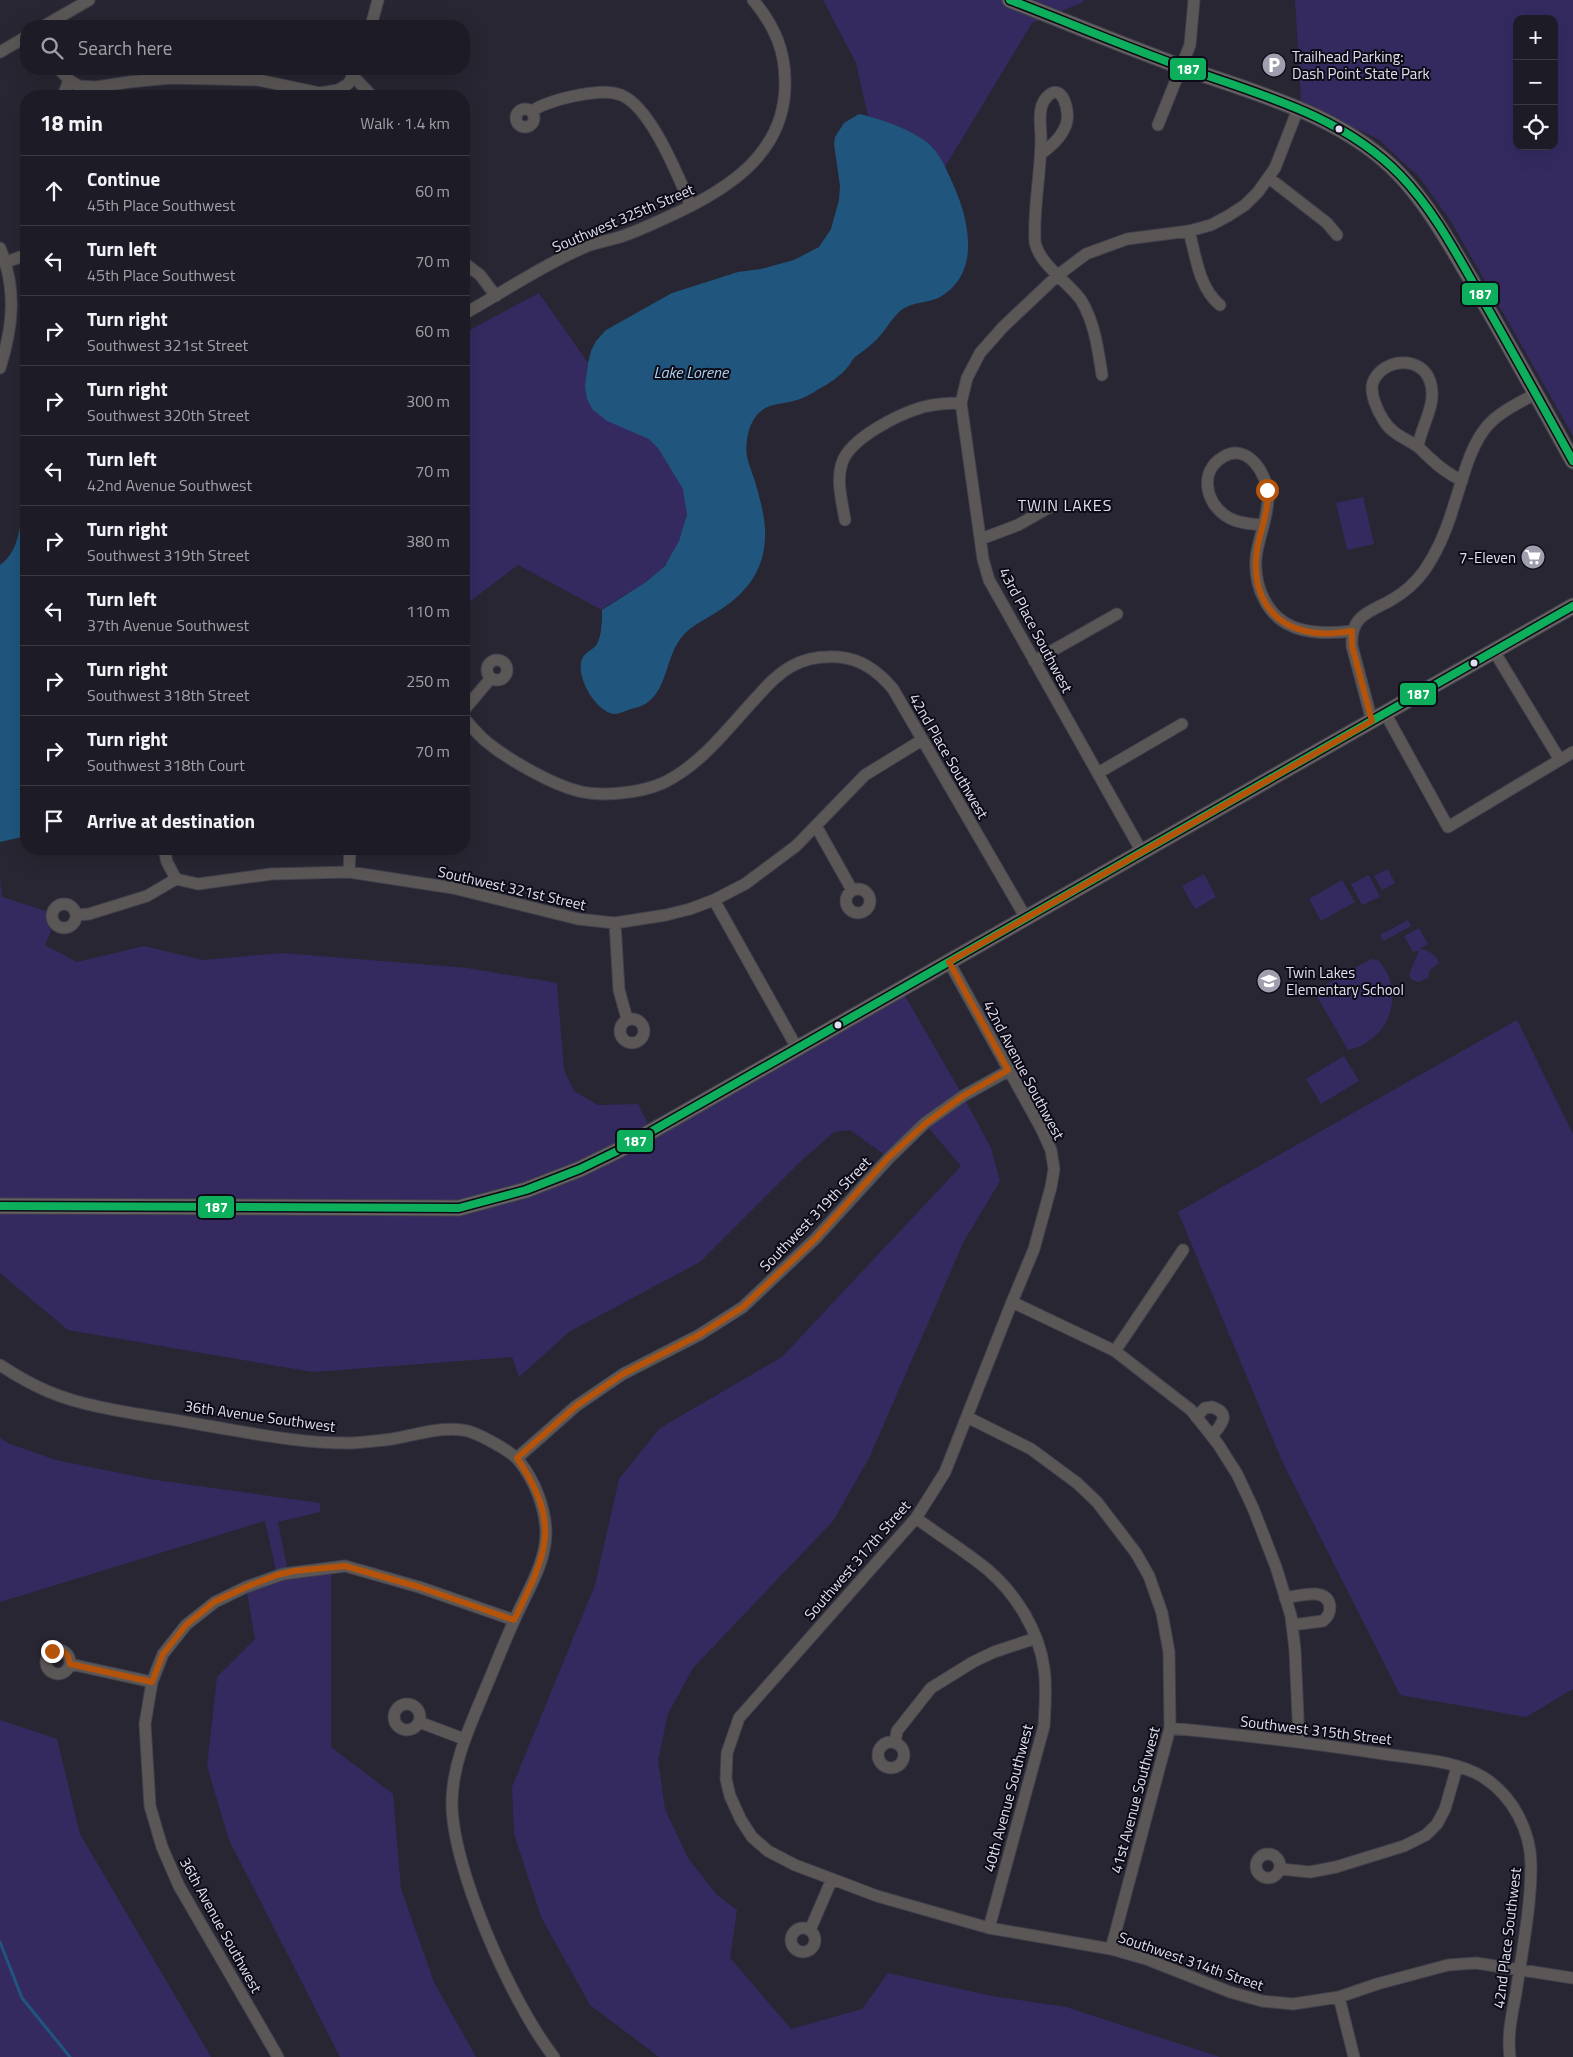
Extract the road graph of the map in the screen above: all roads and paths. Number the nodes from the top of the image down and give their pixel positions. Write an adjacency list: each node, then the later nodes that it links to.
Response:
1 (88, 0): 6 (street)
2 (378, 0): 7 (street)
3 (753, 0): 25 (street, Southwest 325th Street)
4 (1010, 0): 10 (main road)
5 (1194, 0): 10 (street)
6 (54, 20)
7 (373, 20)
8 (20, 40): 9 (street)
9 (0, 52)
10 (1181, 66): 20 (main road); 22 (street)
11 (64, 75): 12 (street)
12 (69, 80): 14 (street); 15 (street)
13 (348, 83): 18 (street); 19 (street)
14 (65, 90)
15 (86, 90)
16 (101, 90): 17 (street)
17 (306, 90)
18 (328, 90)
19 (361, 90)
20 (1298, 109): 24 (street); 38 (main road)
21 (532, 111): 25 (street)
22 (1158, 125)
23 (1041, 154): 23 (street); 32 (street)
24 (1268, 178): 26 (street); 27 (street)
25 (692, 206): 33 (street, Southwest 325th Street)
26 (1189, 231): 32 (street); 34 (street)
27 (1337, 235)
28 (0, 248): 30 (street)
29 (20, 257): 30 (street)
30 (6, 262): 36 (street)
31 (470, 268): 33 (street)
32 (1058, 275): 37 (street); 39 (street)
33 (496, 296): 35 (street, Southwest 325th Street)
34 (1220, 305)
35 (470, 311)
36 (0, 368)
37 (1102, 376)
38 (1536, 394): 41 (main road); 42 (street)
39 (961, 403): 44 (street); 46 (street, 43rd Place Southwest)
40 (1418, 447): 40 (street); 42 (street)
41 (1573, 461)
42 (1462, 481): 49 (street)
43 (1050, 507): 46 (street)
44 (845, 520)
45 (1262, 526): 45 (street); 49 (street)
46 (981, 539): 51 (street, 43rd Place Southwest)
47 (1573, 606): 50 (main road)
48 (1118, 614): 51 (street)
49 (1352, 631): 54 (street)
50 (1494, 651): 54 (main road); 59 (street)
51 (1034, 661): 60 (street, 43rd Place Southwest)
52 (491, 678): 53 (street)
53 (470, 703)
54 (1378, 717): 59 (street); 62 (main road)
55 (470, 724): 57 (street, 42nd Place Southwest)
56 (1182, 724): 60 (street)
57 (922, 740): 61 (street, Southwest 321st Street); 70 (street, 42nd Place Southwest)
58 (1573, 752): 59 (street)
59 (1560, 760)
60 (1098, 773): 62 (street, 43rd Place Southwest)
61 (816, 826): 67 (street); 68 (street, Southwest 321st Street)
62 (1142, 852): 70 (main road)
63 (165, 855): 66 (street)
64 (350, 855): 65 (street)
65 (349, 872): 66 (street, Southwest 321st Street); 71 (street, Southwest 321st Street)
66 (176, 879): 69 (street)
67 (852, 890)
68 (714, 900): 71 (street, Southwest 321st Street); 74 (street)
69 (76, 915)
70 (1026, 918): 72 (main road)
71 (615, 923): 73 (street)
72 (949, 962): 74 (main road); 75 (street, 42nd Avenue Southwest)
73 (628, 1019)
74 (797, 1048): 76 (main road)
75 (1008, 1070): 78 (street, 42nd Avenue Southwest); 84 (street, Southwest 319th Street)
76 (0, 1206)
77 (1183, 1250): 79 (street)
78 (1012, 1302): 79 (street); 81 (street, Southwest 317th Street)
79 (1114, 1351): 82 (street)
80 (0, 1365): 84 (street, 36th Avenue Southwest)
81 (967, 1417): 85 (street, Southwest 317th Street); 93 (street, 41st Avenue Southwest)
82 (1196, 1417): 83 (street); 83 (street)
83 (1212, 1436): 86 (street)
84 (517, 1458): 87 (street)
85 (916, 1518): 89 (street, 40th Avenue Southwest); 99 (street, Southwest 317th Street)
86 (1286, 1598): 88 (street); 88 (street)
87 (514, 1620): 91 (street, 36th Avenue Southwest); 94 (street)
88 (1292, 1624): 95 (street)
89 (1036, 1638): 96 (street); 100 (street, 40th Avenue Southwest)
90 (70, 1664): 91 (street)
91 (152, 1682): 106 (street, 36th Avenue Southwest)
92 (419, 1722): 94 (street)
93 (1170, 1728): 95 (street, Southwest 315th Street); 102 (street, 41st Avenue Southwest)
94 (464, 1739): 107 (street)
95 (1300, 1741): 97 (street, Southwest 315th Street)
96 (894, 1743)
97 (1457, 1767): 98 (street); 103 (street, 42nd Place Southwest)
98 (1280, 1869)
99 (832, 1879): 100 (street, Southwest 314th Street); 101 (street)
100 (989, 1928): 102 (street, Southwest 314th Street)
101 (810, 1930)
102 (1111, 1949): 105 (street, Southwest 314th Street)
103 (1519, 1970): 104 (street, Southwest 314th Street); 105 (street, Southwest 314th Street); 109 (street, 42nd Place Southwest)
104 (1573, 1978)
105 (1339, 1997): 108 (street)
106 (278, 2057)
107 (554, 2057)
108 (1354, 2057)
109 (1510, 2057)

